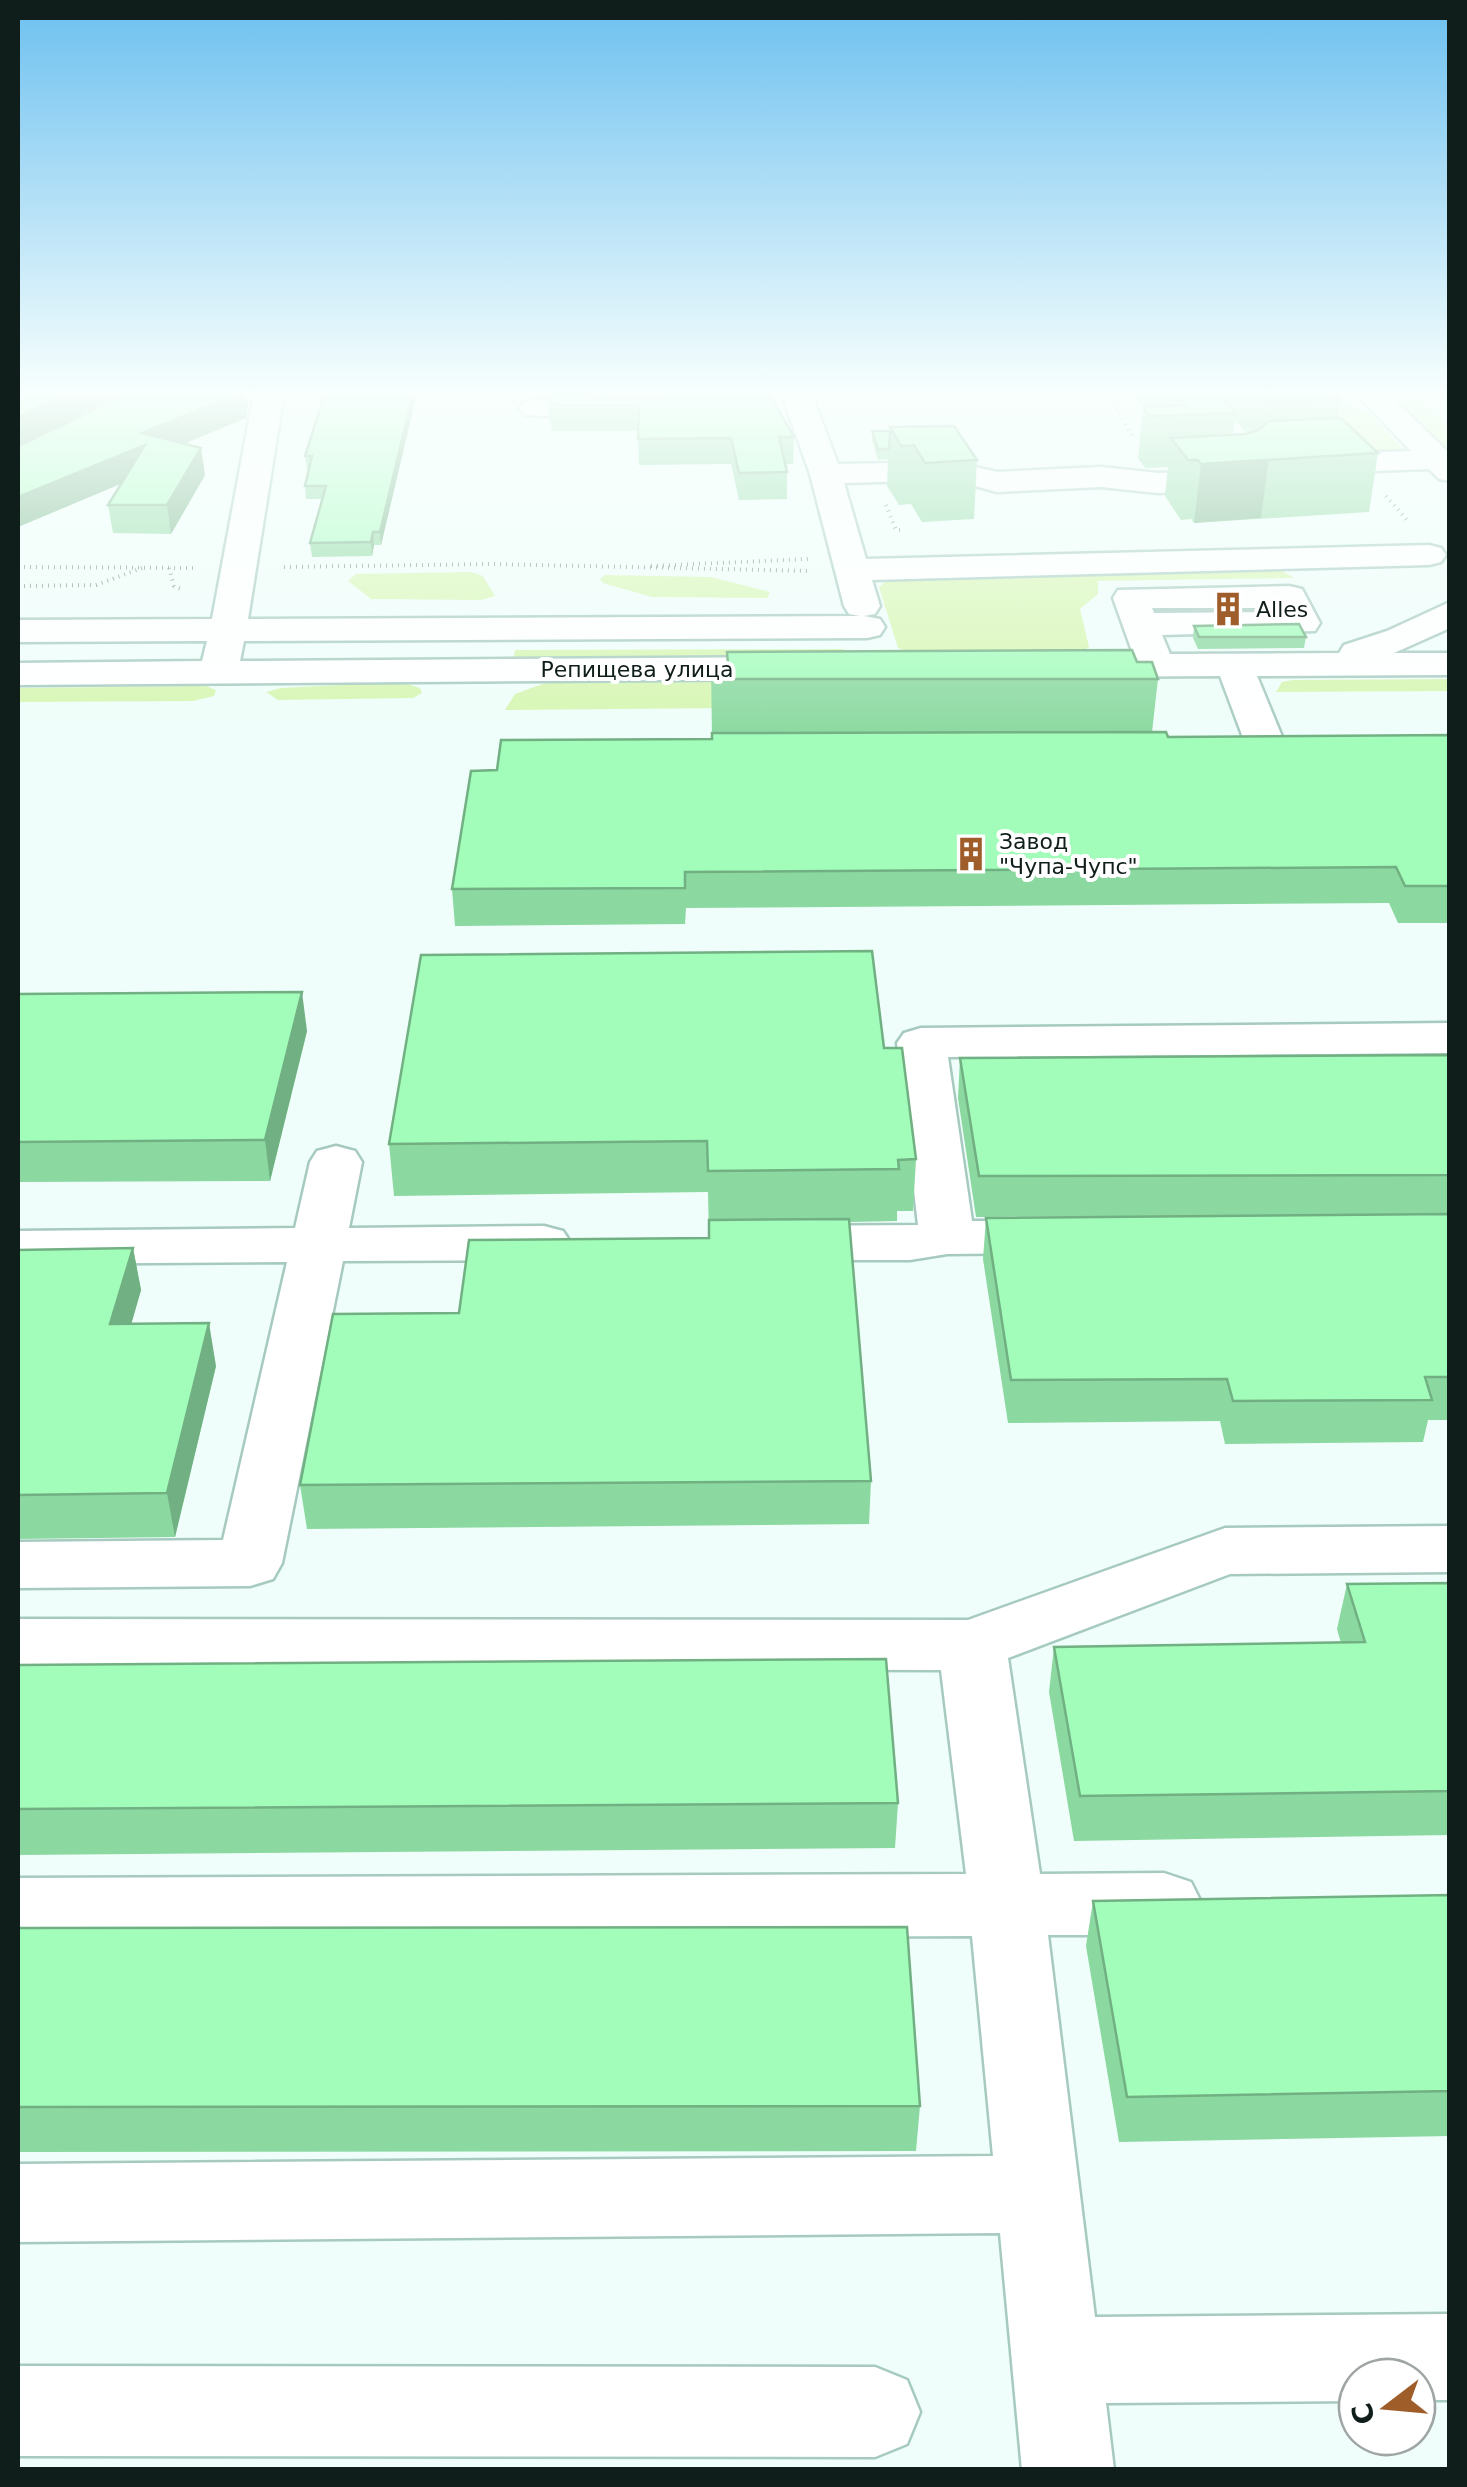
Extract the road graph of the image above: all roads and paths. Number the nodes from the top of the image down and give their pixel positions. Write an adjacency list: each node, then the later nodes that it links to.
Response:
1 (251, 509): 8 (street)
2 (832, 509): 5 (street)
3 (1395, 509): 4 (path)
4 (1421, 540): 5 (street)
5 (853, 565): 9 (path); 9 (path); 13 (street)
6 (18, 568): 7 (path)
7 (143, 568): 8 (path); 10 (path)
8 (242, 568): 9 (path); 13 (street)
9 (630, 569)
10 (18, 586)
11 (1206, 612): 17 (street)
12 (1450, 613): 16 (street)
13 (230, 629): 14 (street); 20 (street)
14 (18, 631)
15 (1450, 664): 16 (street)
16 (1316, 665): 18 (street)
17 (1155, 666): 18 (street); 22 (street)
18 (1234, 666): 23 (street)
19 (816, 668): 20 (street, Репищева улица)
20 (217, 673): 21 (street, Репищева улица)
21 (18, 674)
22 (1061, 674)
23 (1450, 749)
24 (1450, 1038): 27 (street)
25 (336, 1162): 28 (street)
26 (1101, 1237): 27 (street)
27 (946, 1238): 30 (street)
28 (318, 1243): 29 (street); 31 (street); 33 (street)
29 (594, 1243)
30 (732, 1243)
31 (18, 1247)
32 (1450, 1549): 35 (street)
33 (18, 1565)
34 (18, 1643): 35 (street)
35 (972, 1645): 37 (street)
36 (1238, 1902): 37 (street)
37 (1008, 1907): 38 (street); 39 (street)
38 (18, 1909)
39 (1038, 2194): 40 (street); 42 (street)
40 (18, 2203)
41 (1450, 2357): 42 (street)
42 (1056, 2360): 45 (street)
43 (18, 2411): 44 (street)
44 (875, 2412)
45 (1068, 2470)

